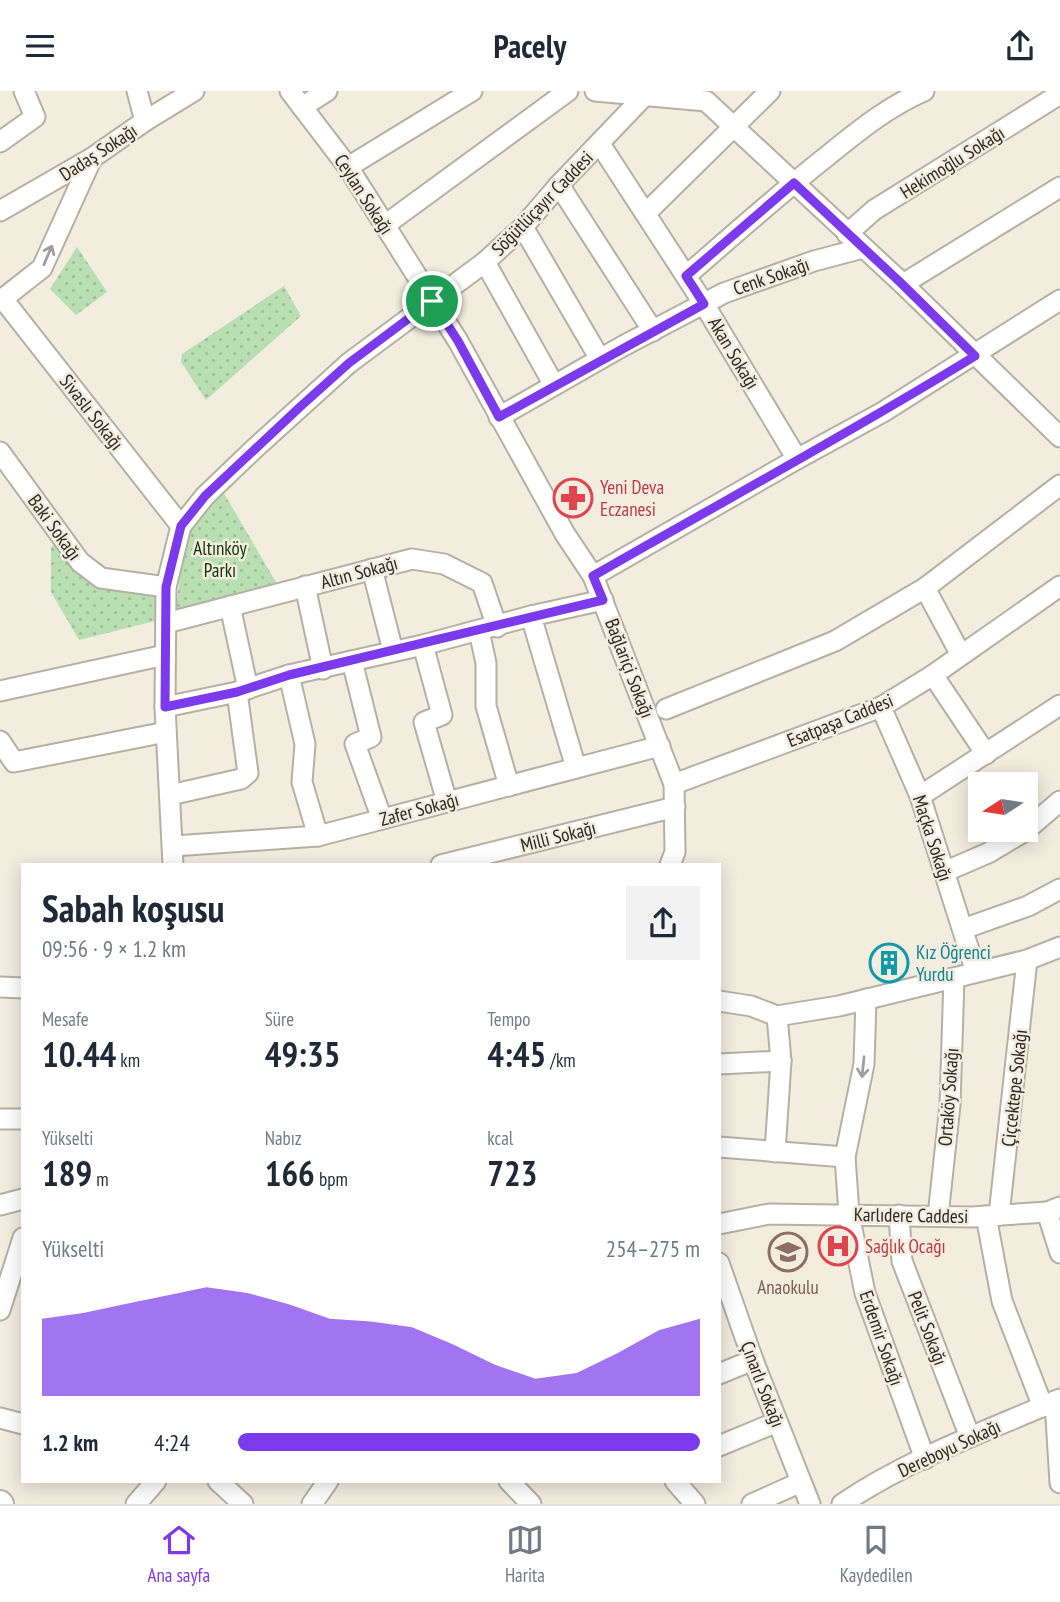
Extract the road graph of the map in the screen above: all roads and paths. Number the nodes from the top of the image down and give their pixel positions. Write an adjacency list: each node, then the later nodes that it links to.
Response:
1 (24, 91): 17 (street)
2 (137, 91): 15 (street)
3 (194, 91): 15 (street, Dadaş Sokağı)
4 (290, 91): 14 (street, Ceylan Sokağı)
5 (327, 91): 14 (street)
6 (472, 91): 20 (street)
7 (568, 91): 26 (street)
8 (595, 91): 11 (street)
9 (770, 91): 16 (street)
10 (924, 91): 13 (street)
11 (647, 94): 16 (street); 18 (street, Söğütlüçayır Caddesi)
12 (1060, 94): 28 (street, Hekimoğlu Sokağı)
13 (894, 97): 21 (street)
14 (302, 107): 20 (street, Ceylan Sokağı)
15 (145, 121): 19 (street, Dadaş Sokağı)
16 (735, 127): 21 (street); 25 (street)
17 (0, 142)
18 (600, 143): 22 (street, Söğütlüçayır Caddesi); 25 (street, Akan Sokağı)
19 (92, 158): 24 (street, Dadaş Sokağı); 33 (street, one-way to 19)
20 (348, 167): 26 (street, Ceylan Sokağı)
21 (794, 183): 28 (street); 31 (street)
22 (559, 185): 27 (street, Söğütlüçayır Caddesi); 37 (street)
23 (1057, 195): 32 (street)
24 (0, 211)
25 (646, 213): 31 (street, Akan Sokağı)
26 (384, 225): 35 (street, Ceylan Sokağı)
27 (523, 227): 30 (street, Söğütlüçayır Caddesi); 39 (street)
28 (847, 235): 29 (street)
29 (863, 248): 32 (street); 36 (street, Cenk Sokağı)
30 (485, 262): 35 (street, Söğütlüçayır Caddesi); 40 (street)
31 (686, 276): 36 (street, Akan Sokağı)
32 (902, 284): 38 (street)
33 (1, 300): 46 (street, Sivaslı Sokağı)
34 (1060, 300): 38 (street)
35 (432, 301): 41 (street, Bağlariçi Sokağı); 46 (street, Söğütlüçayır Caddesi)
36 (704, 304): 37 (street, Cenk Sokağı); 44 (street, Akan Sokağı)
37 (653, 331): 39 (street, Cenk Sokağı)
38 (975, 356): 42 (street); 44 (street)
39 (600, 359): 40 (street, Cenk Sokağı)
40 (554, 385): 41 (street, Cenk Sokağı)
41 (499, 417): 48 (street, Bağlariçi Sokağı)
42 (1060, 437)
43 (0, 452): 51 (street, Baki Sokağı)
44 (797, 459): 48 (street)
45 (1060, 485): 52 (street)
46 (181, 526): 51 (street, Söğütlüçayır Caddesi)
47 (372, 569): 49 (street, Altın Sokağı); 57 (street, Altın Sokağı); 59 (street)
48 (593, 576): 53 (street, Bağlariçi Sokağı)
49 (305, 586): 54 (street, Altın Sokağı); 63 (street)
50 (1060, 586): 61 (street, Esatpaşa Caddesi)
51 (166, 587): 56 (street, Söğütlüçayır Caddesi)
52 (925, 588): 61 (street); 71 (street)
53 (603, 600): 55 (street); 74 (street, Bağlariçi Sokağı)
54 (230, 606): 56 (street, Altın Sokağı); 66 (street)
55 (531, 616): 57 (street); 76 (street)
56 (166, 623): 60 (street, Söğütlüçayır Caddesi)
57 (488, 629): 58 (street); 78 (street, Altın Sokağı)
58 (422, 645): 59 (street); 82 (street)
59 (393, 651): 62 (street)
60 (165, 655): 67 (street); 69 (street, Söğütlüçayır Caddesi)
61 (961, 655): 65 (street, Esatpaşa Caddesi)
62 (352, 661): 63 (street); 84 (street)
63 (323, 669): 64 (street)
64 (289, 675): 66 (street); 85 (street)
65 (933, 675): 70 (street, Esatpaşa Caddesi); 75 (street)
66 (243, 690): 69 (street); 79 (street)
67 (0, 691)
68 (1060, 705): 75 (street)
69 (165, 707): 72 (street, Söğütlüçayır Caddesi)
70 (881, 707): 77 (street, Esatpaşa Caddesi); 80 (street, Maçka Sokağı)
71 (666, 709)
72 (166, 732): 73 (street); 79 (street, Söğütlüçayır Caddesi)
73 (0, 741)
74 (660, 746): 76 (street, Zafer Sokağı); 77 (street, Bağlariçi Sokağı)
75 (986, 754): 80 (street)
76 (576, 768): 78 (street, Zafer Sokağı)
77 (674, 784): 83 (street)
78 (509, 786): 82 (street, Zafer Sokağı)
79 (170, 795): 86 (street, Söğütlüçayır Caddesi)
80 (920, 796): 89 (street, Maçka Sokağı)
81 (1060, 801): 89 (street)
82 (447, 802): 84 (street, Zafer Sokağı)
83 (674, 807): 87 (street, Milli Sokağı); 88 (street)
84 (382, 819): 85 (street, Zafer Sokağı)
85 (318, 836): 86 (street, Zafer Sokağı)
86 (174, 855)
87 (474, 861)
88 (671, 863)
89 (944, 871): 91 (street, Maçka Sokağı)
90 (1060, 889): 91 (street)
91 (963, 929): 94 (street, Maçka Sokağı)
92 (1060, 947): 93 (street)
93 (1027, 960): 94 (street); 114 (street, Çiçcektepe Sokağı)
94 (976, 972): 95 (street)
95 (954, 978): 98 (street); 113 (street, Ortaköy Sokağı)
96 (0, 987): 97 (street)
97 (21, 988)
98 (866, 999): 100 (street); 107 (street, Erdemir Sokağı, one-way to 107)
99 (721, 1001): 100 (street)
100 (777, 1016): 101 (street)
101 (781, 1061): 102 (street); 106 (street)
102 (721, 1064)
103 (0, 1119): 104 (street)
104 (21, 1119)
105 (721, 1147): 106 (street)
106 (775, 1152): 107 (street)
107 (845, 1157): 111 (street, Erdemir Sokağı)
108 (21, 1200): 109 (street)
109 (0, 1205)
110 (1053, 1209): 114 (street, Karlıdere Caddesi); 117 (street)
111 (849, 1214): 112 (street, Karlıdere Caddesi); 115 (street, Karlıdere Caddesi); 130 (street, Erdemir Sokağı)
112 (899, 1215): 113 (street, Karlıdere Caddesi); 128 (street, Pelit Sokağı)
113 (938, 1216): 114 (street, Karlıdere Caddesi)
114 (992, 1216): 124 (street, Çiçcektepe Sokağı)
115 (721, 1224)
116 (21, 1242): 119 (street)
117 (1060, 1253)
118 (721, 1275): 120 (street, Çınarlı Sokağı)
119 (5, 1276): 121 (street)
120 (724, 1293): 122 (street, Çınarlı Sokağı)
121 (0, 1310)
122 (753, 1360): 123 (street); 126 (street, Çınarlı Sokağı)
123 (721, 1373)
124 (1053, 1402): 128 (street, Dereboyu Sokağı); 137 (street, Çiçcektepe Sokağı)
125 (0, 1418): 127 (street)
126 (777, 1422): 129 (street); 131 (street, Çınarlı Sokağı)
127 (21, 1423)
128 (970, 1437): 130 (street, Dereboyu Sokağı)
129 (721, 1446)
130 (925, 1459): 138 (street, Dereboyu Sokağı)
131 (801, 1482): 144 (street); 145 (street, Çınarlı Sokağı)
132 (154, 1483): 139 (street)
133 (220, 1483): 140 (street)
134 (327, 1483): 141 (street)
135 (511, 1483): 142 (street)
136 (677, 1483): 143 (street)
137 (1060, 1483)
138 (868, 1496): 146 (street, Dereboyu Sokağı)
139 (136, 1504)
140 (243, 1504)
141 (312, 1504)
142 (531, 1504)
143 (695, 1504)
144 (752, 1504)
145 (810, 1504)
146 (842, 1504)

